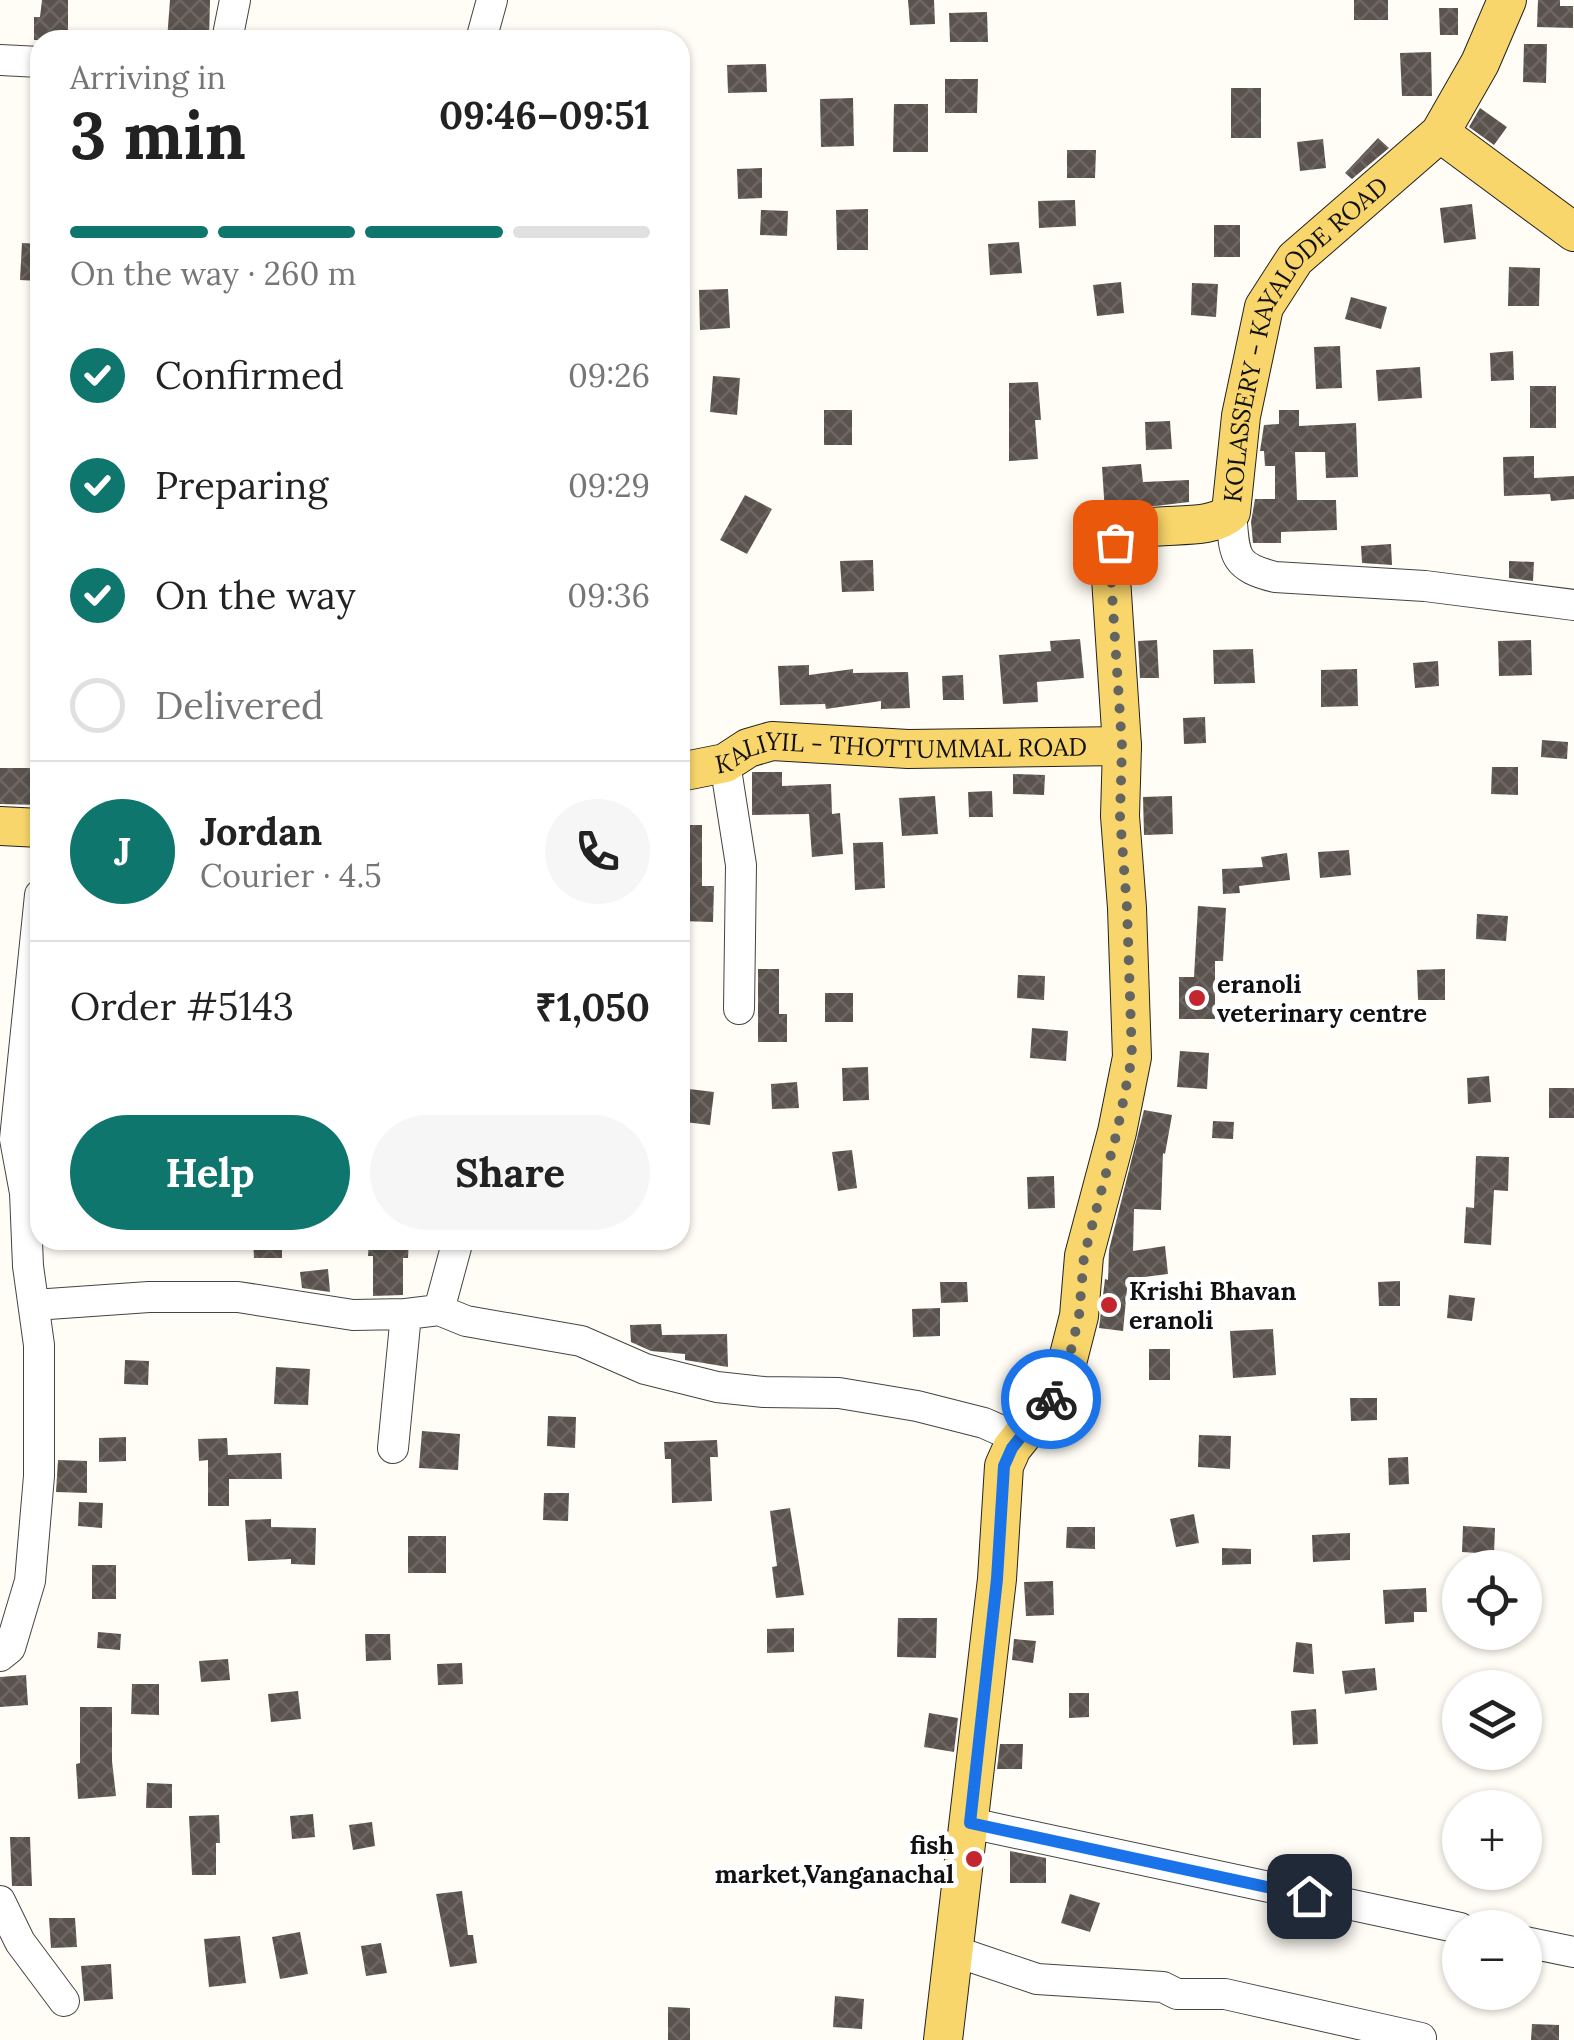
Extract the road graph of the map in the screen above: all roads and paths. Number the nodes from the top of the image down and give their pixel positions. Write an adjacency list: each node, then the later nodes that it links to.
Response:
1 (235, 0): 4 (street)
2 (492, 0): 5 (street)
3 (1507, 0): 8 (main road, KOLASSERY - KAYALODE ROAD)
4 (229, 30)
5 (484, 30)
6 (0, 60): 7 (street)
7 (30, 62)
8 (1440, 133): 9 (main road); 10 (main road, KOLASSERY - KAYALODE ROAD)
9 (1574, 232)
10 (1231, 512): 11 (street); 12 (main road, KOLASSERY - KAYALODE ROAD)
11 (1574, 605)
12 (1122, 746): 13 (main road, KALIYIL - THOTTUMMAL ROAD); 24 (main road, KOLASSERY - KAYALODE ROAD)
13 (725, 764): 14 (main road, KALIYIL - THOTTUMMAL ROAD); 18 (street)
14 (690, 770)
15 (0, 826): 16 (main road)
16 (30, 828)
17 (30, 970): 19 (street)
18 (739, 1009)
19 (8, 1136): 21 (street)
20 (455, 1250): 22 (street)
21 (34, 1305): 23 (street); 26 (street)
22 (439, 1310): 23 (street); 24 (street)
23 (406, 1314): 25 (street)
24 (1020, 1438): 27 (main road, KOLASSERY - KAYALODE ROAD)
25 (393, 1448)
26 (0, 1656)
27 (970, 1823): 29 (street); 31 (main road, KOLASSERY - KAYALODE ROAD)
28 (0, 1901): 33 (street)
29 (1442, 1924)
30 (1542, 1945): 32 (street)
31 (954, 1951): 34 (street); 35 (main road, KOLASSERY - KAYALODE ROAD)
32 (1574, 1952)
33 (64, 2001)
34 (1420, 2038)
35 (943, 2040)

